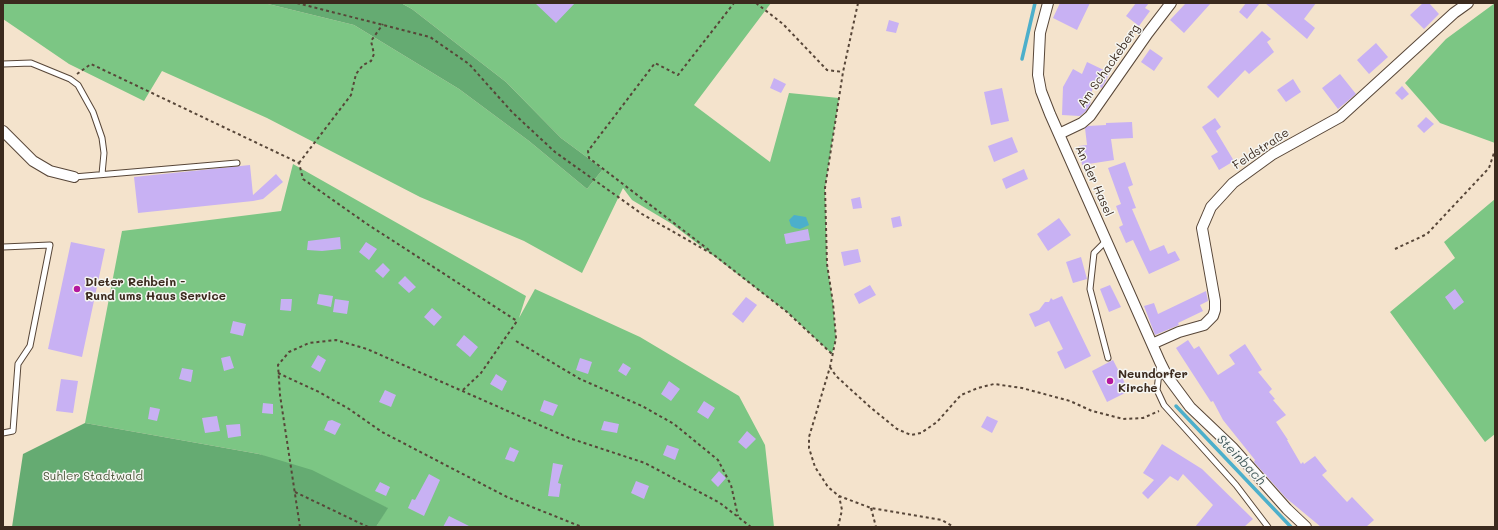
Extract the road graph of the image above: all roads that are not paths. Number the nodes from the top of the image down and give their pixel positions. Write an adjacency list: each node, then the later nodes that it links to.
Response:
1 (1048, 3): 6 (street, An der Hasel)
2 (1171, 3): 6 (street, Am Schackeberg)
3 (1468, 3): 12 (street, Feldstraße)
4 (3, 64): 8 (lane)
5 (3, 131): 9 (street)
6 (1059, 134): 10 (street, An der Hasel)
7 (237, 163): 8 (lane)
8 (102, 174): 9 (lane)
9 (74, 177)
10 (1106, 241): 12 (street, An der Hasel); 13 (lane)
11 (3, 247): 15 (lane)
12 (1152, 344): 14 (street, An der Hasel)
13 (1108, 358)
14 (1160, 362): 16 (lane); 17 (street, An der Hasel)
15 (3, 433)
16 (1268, 527)
17 (1306, 527)

